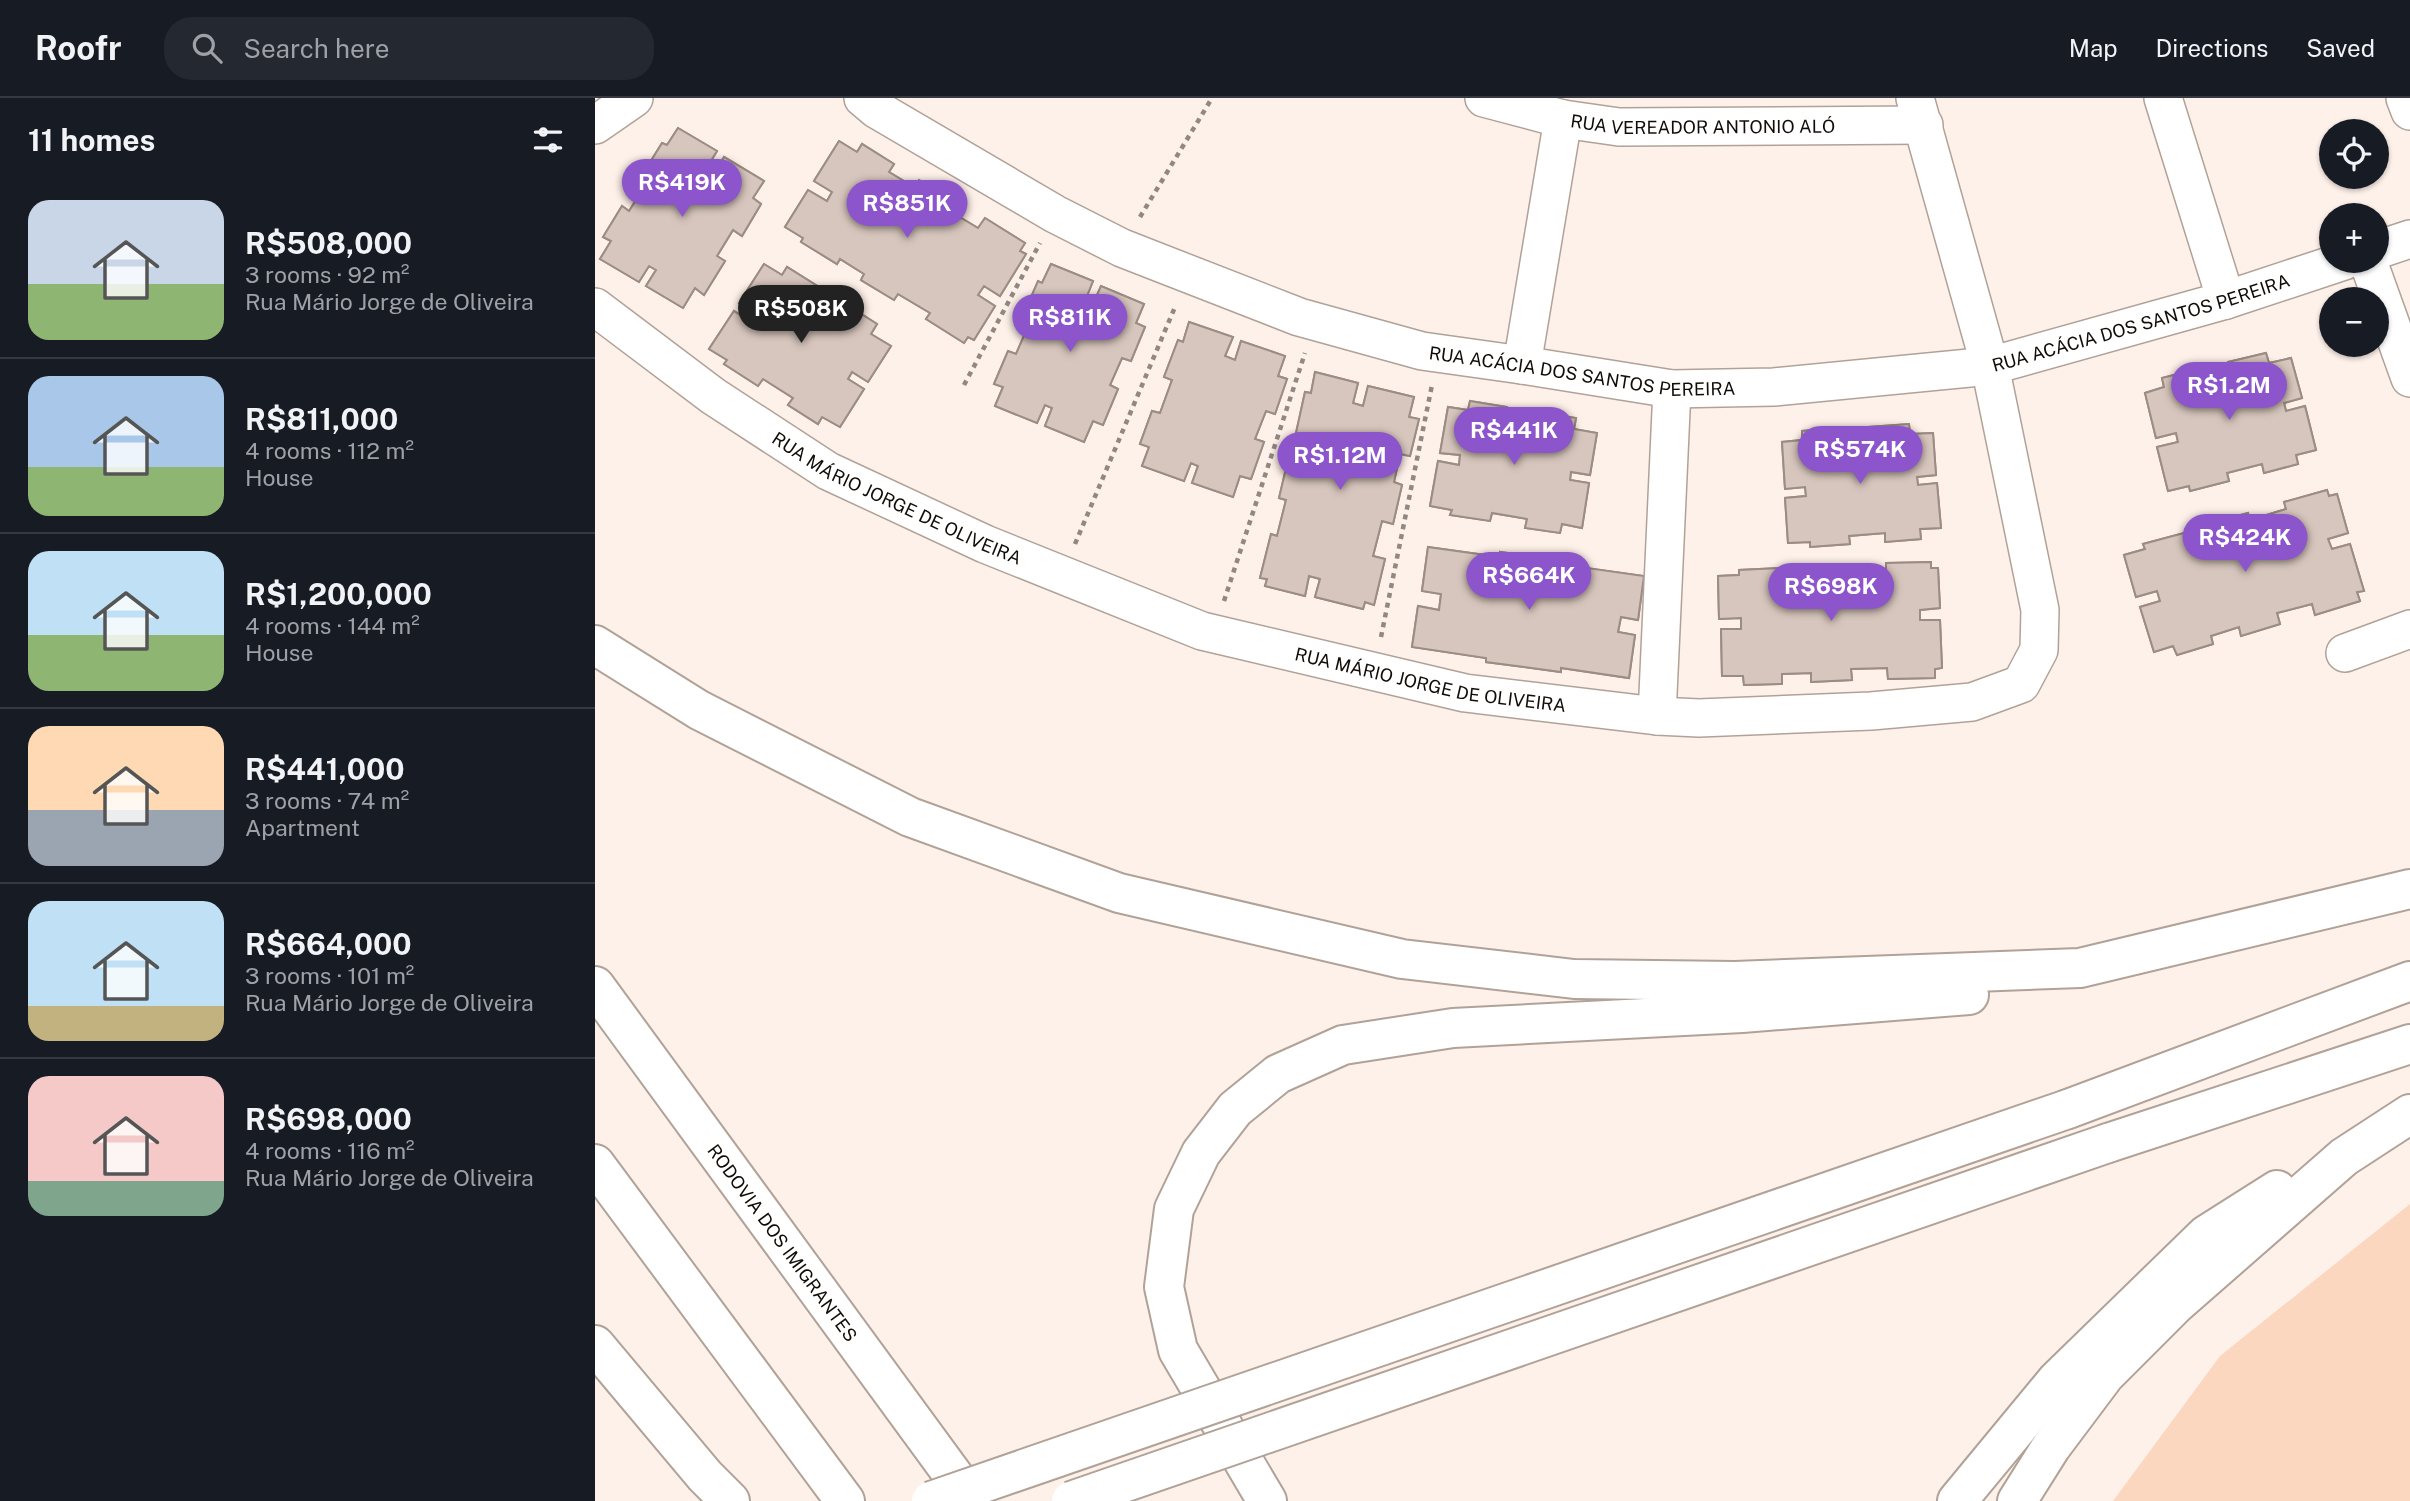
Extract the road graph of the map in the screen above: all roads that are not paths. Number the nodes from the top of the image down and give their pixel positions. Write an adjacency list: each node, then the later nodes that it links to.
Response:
1 (634, 98): 10 (street)
2 (863, 98): 17 (street, RUA ACÁCIA DOS SANTOS PEREIRA)
3 (1484, 98): 9 (street, RUA VEREADOR ANTONIO ALÓ)
4 (2163, 98): 15 (street)
5 (2405, 98): 6 (street)
6 (2410, 111)
7 (1919, 112): 8 (street, RUA VEREADOR ANTONIO ALÓ); 18 (street, RUA MÁRIO JORGE DE OLIVEIRA)
8 (1620, 113): 9 (street, RUA VEREADOR ANTONIO ALÓ)
9 (1563, 119): 17 (street)
10 (595, 125)
11 (2410, 239): 12 (street)
12 (2389, 246)
13 (2319, 269): 15 (street, RUA ACÁCIA DOS SANTOS PEREIRA)
14 (2372, 273): 19 (street)
15 (2226, 300): 18 (street, RUA ACÁCIA DOS SANTOS PEREIRA)
16 (595, 307): 24 (street, RUA MÁRIO JORGE DE OLIVEIRA)
17 (1522, 365): 20 (street, RUA ACÁCIA DOS SANTOS PEREIRA)
18 (1990, 366): 20 (street, RUA ACÁCIA DOS SANTOS PEREIRA); 24 (street, RUA MÁRIO JORGE DE OLIVEIRA)
19 (2410, 378)
20 (1671, 389): 24 (street)
21 (2410, 629): 23 (street)
22 (595, 645): 26 (highway)
23 (2345, 653)
24 (1657, 716)
25 (2410, 889): 26 (highway)
26 (2080, 968): 39 (highway)
27 (2410, 981): 36 (highway, bridge)
28 (595, 986): 37 (highway, RODOVIA DOS IMIGRANTES)
29 (2410, 1044): 38 (highway, bridge)
30 (2410, 1114): 31 (highway)
31 (2344, 1157): 40 (highway); 41 (highway)
32 (595, 1164): 35 (highway)
33 (595, 1345): 34 (highway)
34 (730, 1501)
35 (845, 1501)
36 (931, 1501)
37 (972, 1501)
38 (1071, 1501)
39 (1267, 1501)
40 (1957, 1501)
41 (2017, 1501)

